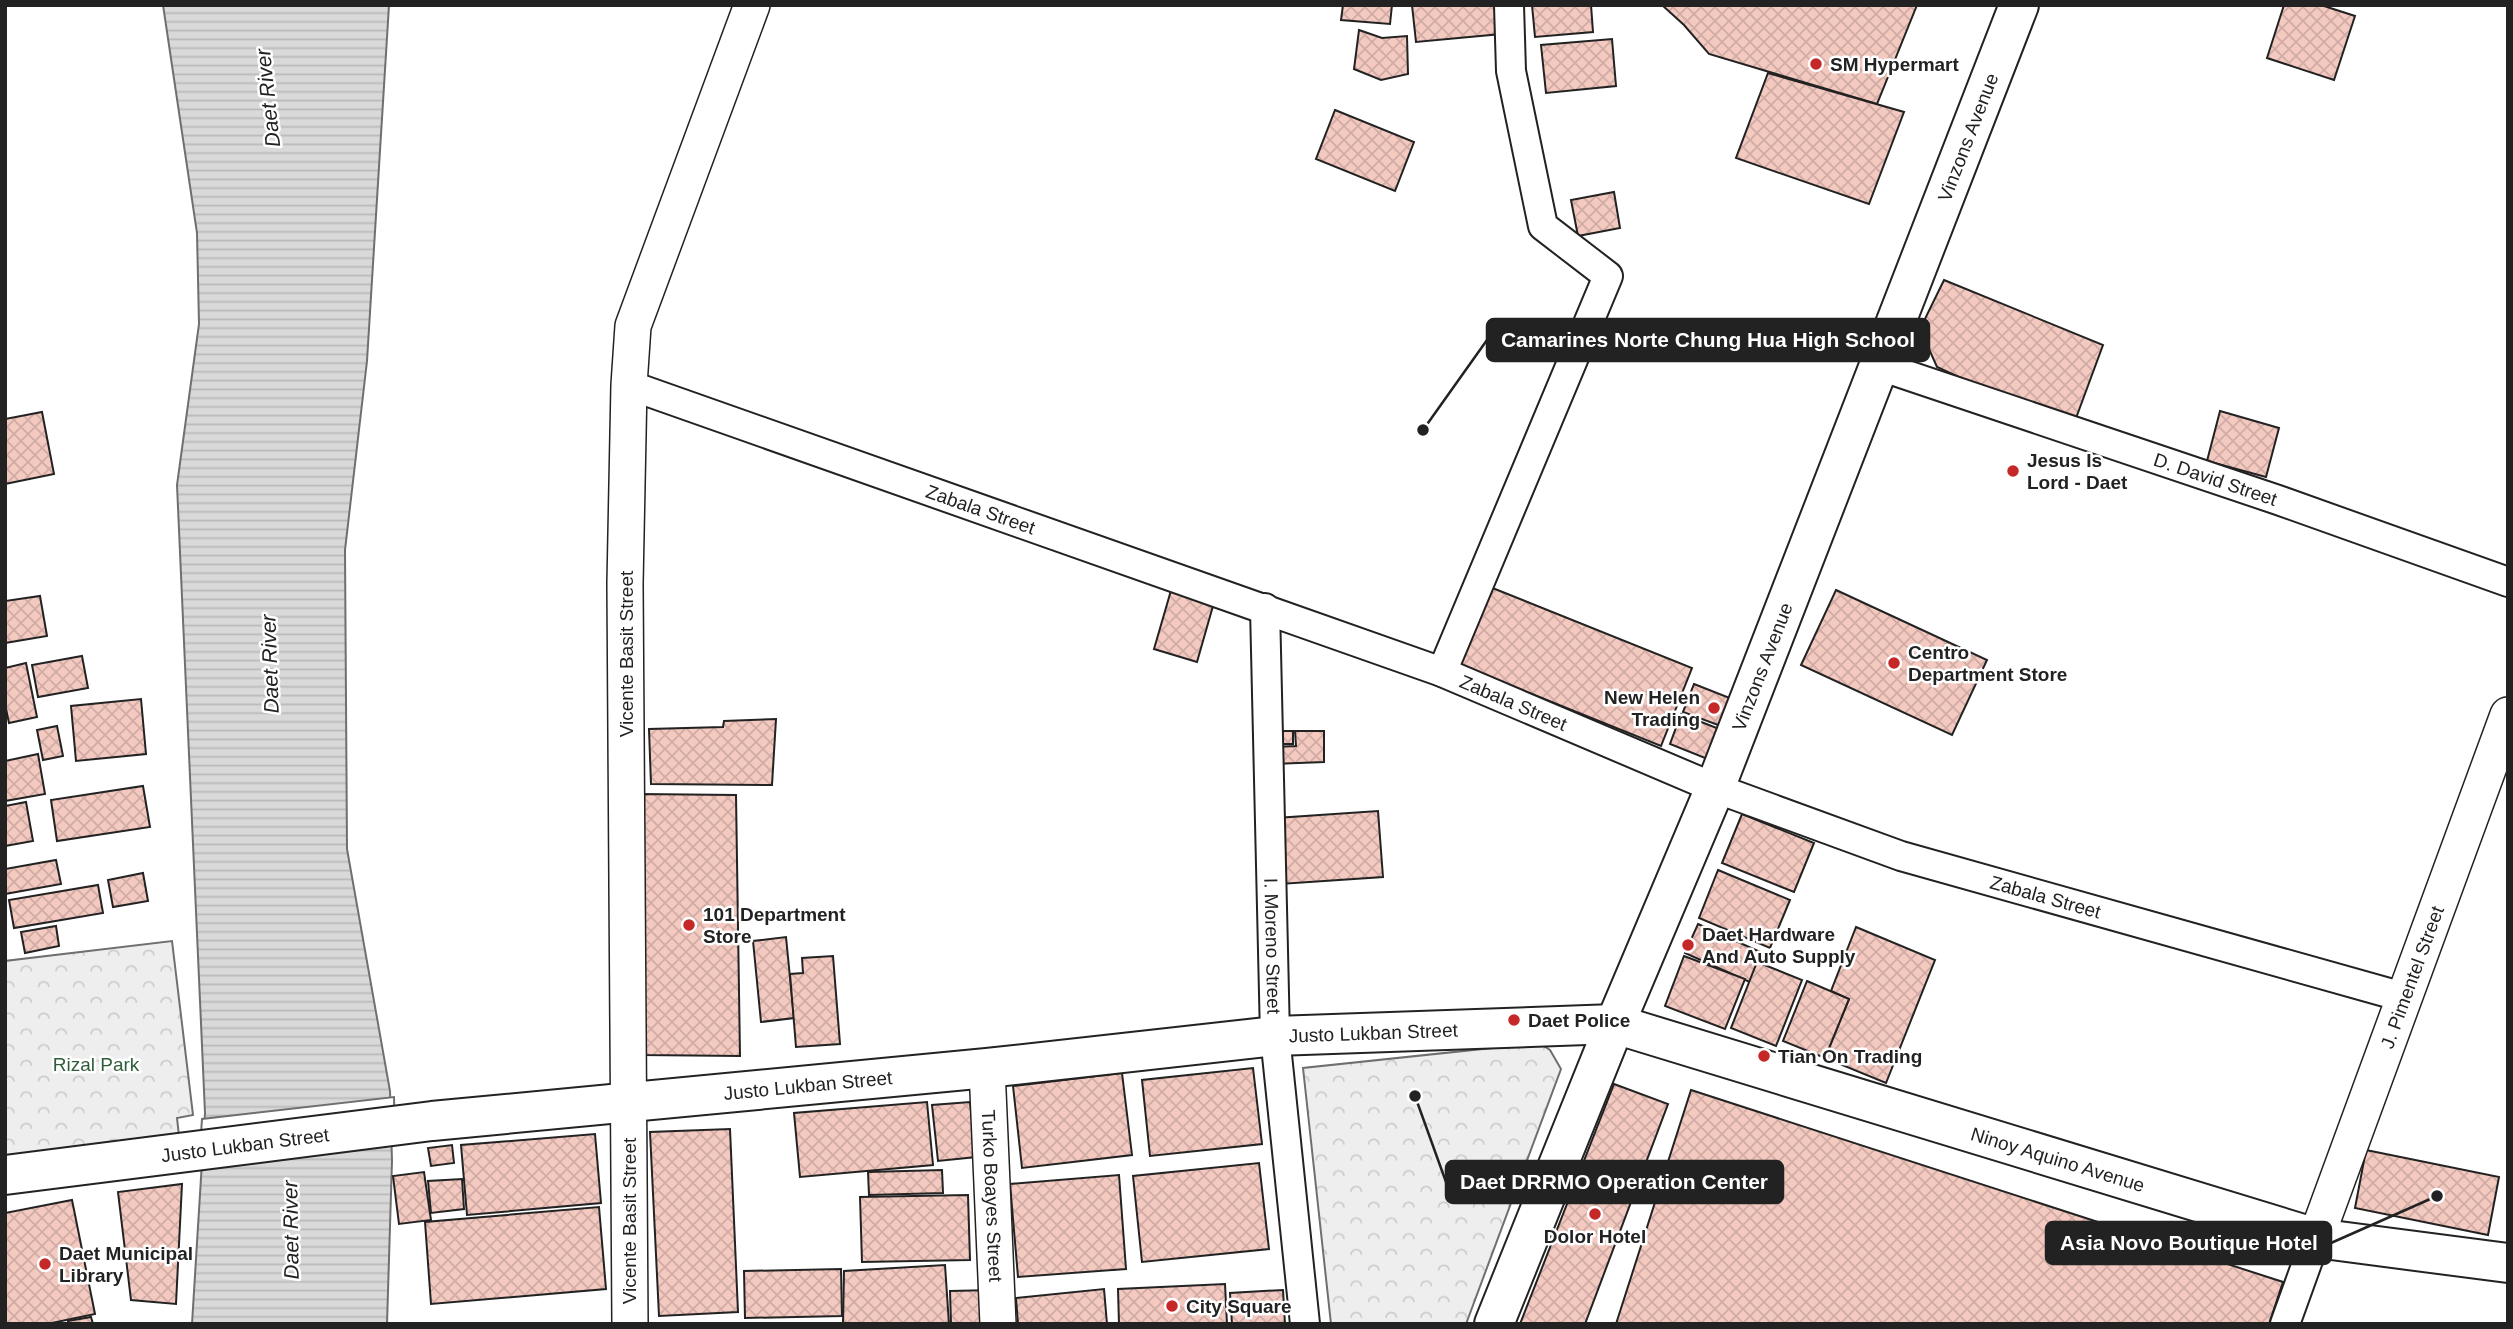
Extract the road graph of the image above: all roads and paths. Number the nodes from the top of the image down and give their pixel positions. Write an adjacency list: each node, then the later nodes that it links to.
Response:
1 (752, 5): 5 (street, Vicente Basit Street)
2 (1509, 5): 8 (street)
3 (2019, 5): 4 (main road, Vinzons Avenue)
4 (1880, 366): 6 (street, D. David Street); 10 (main road, Vinzons Avenue)
5 (629, 385): 7 (street, Zabala Street); 15 (street, Vicente Basit Street)
6 (2508, 582)
7 (1265, 608): 8 (street, Zabala Street); 13 (street, I. Moreno Street)
8 (1442, 672): 10 (street, Zabala Street)
9 (2508, 715): 11 (street, J. Pimentel Street)
10 (1715, 788): 11 (street, Zabala Street); 12 (main road, Vinzons Avenue)
11 (2403, 997): 17 (street, J. Pimentel Street)
12 (1615, 1024): 13 (main road, Justo Lukban Street); 17 (main road, Ninoy Aquino Avenue); 22 (main road, Vinzons Avenue)
13 (1275, 1036): 14 (main road, Justo Lukban Street); 21 (street, I. Moreno Street)
14 (987, 1068): 15 (main road, Justo Lukban Street); 20 (street, Turko Boayes Street)
15 (628, 1102): 16 (main road, Justo Lukban Street); 19 (street, Vicente Basit Street)
16 (5, 1175)
17 (2316, 1238): 18 (main road, Ninoy Aquino Avenue); 23 (street)
18 (2508, 1263)
19 (630, 1324)
20 (998, 1324)
21 (1304, 1324)
22 (1494, 1324)
23 (2286, 1324)

